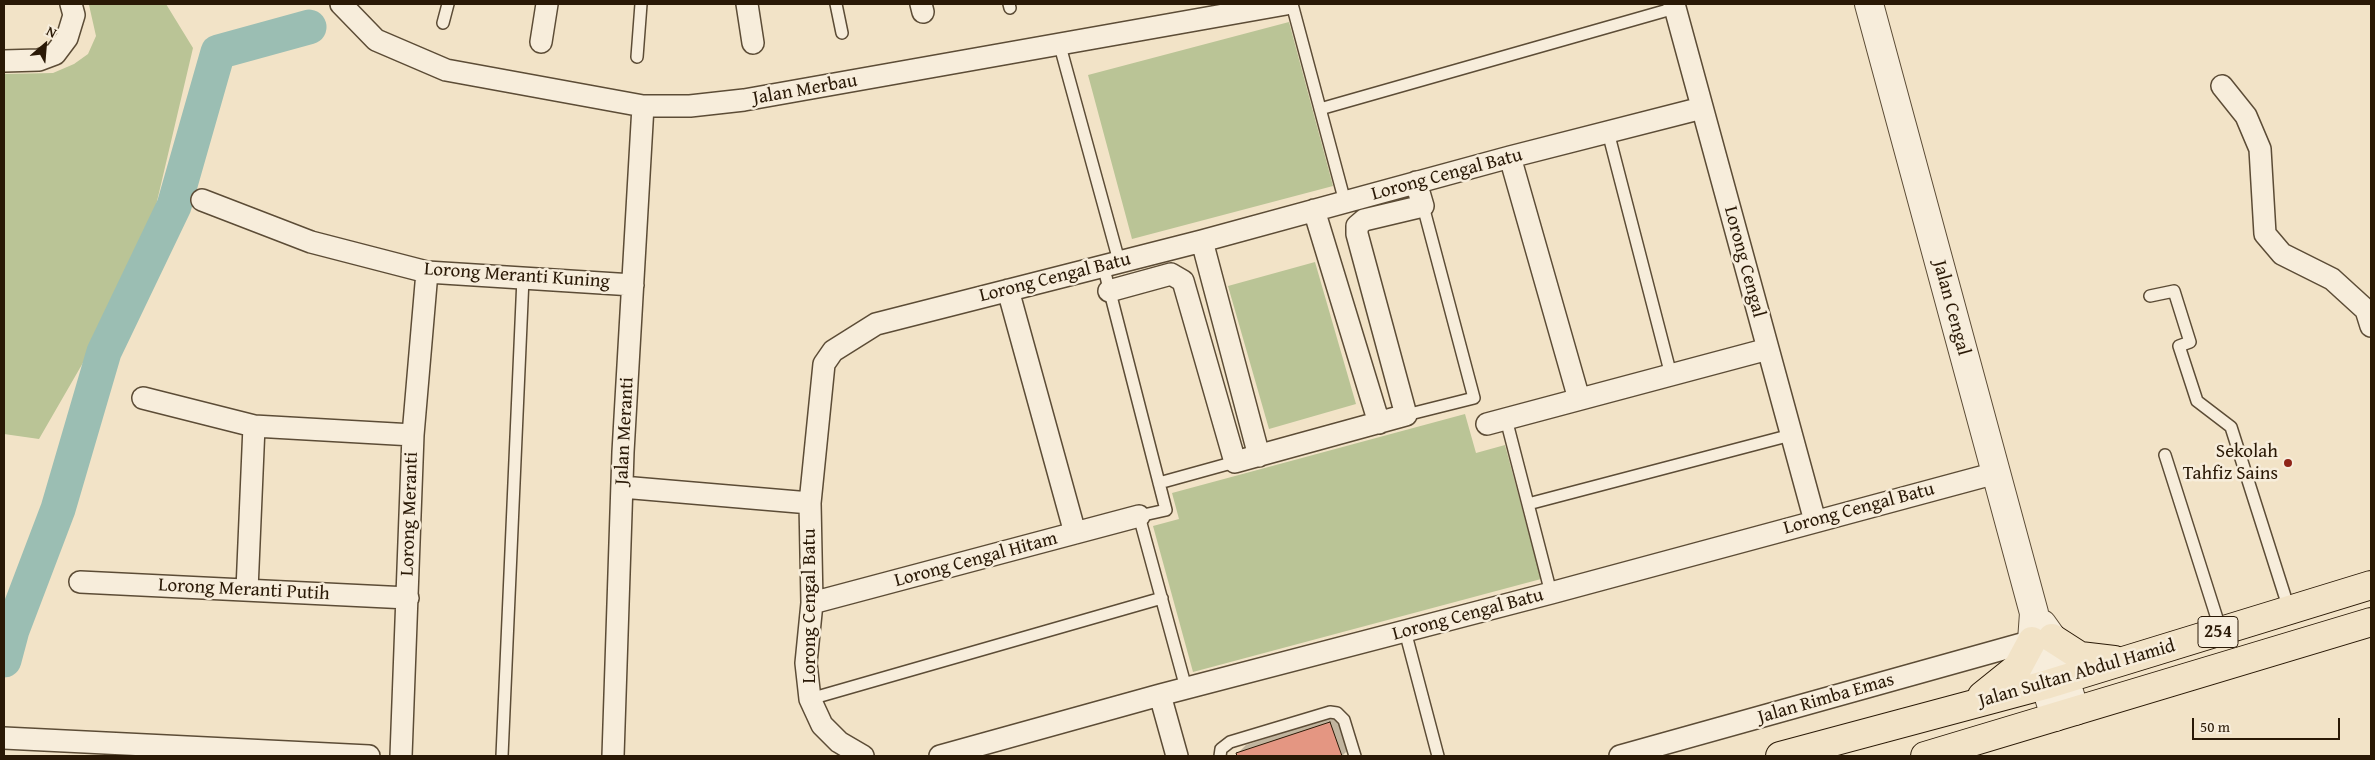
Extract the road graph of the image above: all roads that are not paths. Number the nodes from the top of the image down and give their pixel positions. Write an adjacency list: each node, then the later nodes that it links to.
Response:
1 (71, 4): 19 (street)
2 (341, 4): 21 (street, Jalan Merbau)
3 (448, 4): 13 (lane)
4 (547, 4): 15 (street)
5 (641, 4): 18 (lane)
6 (747, 4): 16 (street)
7 (836, 4): 14 (lane)
8 (1286, 4): 11 (street, Jalan Merbau)
9 (1292, 4): 23 (lane)
10 (1869, 4): 53 (street, Jalan Cengal)
11 (1263, 6): 17 (street, Jalan Merbau)
12 (1674, 6): 22 (street, Lorong Cengal); 23 (lane)
13 (443, 23)
14 (842, 33)
15 (541, 42)
16 (753, 44)
17 (1060, 46): 21 (street, Jalan Merbau); 32 (lane)
18 (638, 57)
19 (4, 61)
20 (2222, 86): 39 (street)
21 (644, 106): 35 (street, Jalan Meranti)
22 (1702, 108): 24 (street, Lorong Cengal Batu); 40 (street, Lorong Cengal)
23 (1320, 109): 28 (lane)
24 (1608, 132): 25 (street, Lorong Cengal Batu); 41 (lane)
25 (1510, 157): 26 (street, Lorong Cengal Batu); 43 (street)
26 (1416, 182): 28 (street, Lorong Cengal Batu); 29 (street)
27 (202, 200): 33 (street, Lorong Meranti Kuning)
28 (1345, 202): 30 (street, Lorong Cengal Batu)
29 (1423, 206): 44 (street); 44 (lane)
30 (1314, 210): 31 (street, Lorong Cengal Batu); 46 (street)
31 (1202, 241): 32 (street, Lorong Cengal Batu); 51 (street)
32 (1111, 263): 36 (street, Lorong Cengal Batu); 37 (lane)
33 (427, 272): 34 (street, Lorong Meranti Kuning); 48 (street, Lorong Meranti)
34 (523, 278): 35 (street, Lorong Meranti Kuning); 83 (lane)
35 (633, 285): 55 (street, Jalan Meranti)
36 (1008, 290): 56 (street, Lorong Cengal Batu); 60 (street)
37 (1109, 290): 52 (street); 54 (lane)
38 (2150, 296): 68 (lane)
39 (2371, 326)
40 (1768, 349): 41 (street); 49 (street, Lorong Cengal)
41 (1671, 375): 43 (street)
42 (144, 398): 47 (street)
43 (1579, 400): 45 (street)
44 (1406, 415): 46 (street)
45 (1496, 422): 57 (lane)
46 (1379, 423): 51 (street)
47 (254, 426): 48 (street); 63 (street)
48 (413, 435): 65 (street, Lorong Meranti)
49 (1791, 435): 57 (lane); 59 (street, Lorong Cengal)
50 (2165, 455): 71 (lane)
51 (1259, 456): 52 (street)
52 (1235, 462): 54 (lane)
53 (1996, 473): 59 (street, Lorong Cengal Batu); 72 (street, Jalan Cengal)
54 (1160, 483): 58 (lane)
55 (622, 486): 56 (street); 84 (street, Jalan Meranti)
56 (810, 503): 67 (street, Lorong Cengal Batu)
57 (1528, 504): 64 (lane)
58 (1140, 516): 60 (street, Lorong Cengal Hitam); 66 (lane)
59 (1815, 521): 64 (street, Lorong Cengal Batu)
60 (1074, 534): 67 (street, Lorong Cengal Hitam)
61 (80, 582): 63 (street, Lorong Meranti Putih)
62 (2371, 585): 68 (main road, Jalan Sultan Abdul Hamid / 254)
63 (247, 590): 65 (street, Lorong Meranti Putih)
64 (1551, 593): 70 (street, Lorong Cengal Batu)
65 (408, 598): 82 (street, Lorong Meranti)
66 (1162, 598): 75 (lane); 77 (lane)
67 (812, 603): 77 (street, Lorong Cengal Batu)
68 (2289, 610): 71 (main road, Jalan Sultan Abdul Hamid / 254)
69 (2371, 622): 79 (main road, Jalan Sultan Abdul Hamid / 254)
70 (1405, 631): 75 (street, Lorong Cengal Batu); 90 (lane)
71 (2221, 631): 73 (main road, Jalan Sultan Abdul Hamid / 254)
72 (2042, 640): 73 (main road); 74 (street, Jalan Cengal); 78 (main road); 91 (street, Jalan Rimba Emas)
73 (2127, 661): 74 (main road, Jalan Sultan Abdul Hamid / 254)
74 (2055, 682): 78 (main road, Jalan Sultan Abdul Hamid / 254); 79 (street, Jalan Cengal)
75 (1186, 688): 76 (street, Lorong Cengal Batu)
76 (1160, 695): 86 (street, Lorong Cengal Batu); 87 (street)
77 (810, 699): 85 (street, Lorong Cengal Batu)
78 (1970, 704): 92 (main road, Jalan Sultan Abdul Hamid / 254)
79 (2065, 714): 93 (main road, Jalan Sultan Abdul Hamid / 254)
80 (4, 738): 81 (street)
81 (368, 756)
82 (401, 756)
83 (502, 756)
84 (613, 756)
85 (863, 756)
86 (940, 756)
87 (1177, 756)
88 (1220, 756): 89 (lane)
89 (1355, 756)
90 (1438, 756)
91 (1620, 756)
92 (1780, 756)
93 (1924, 756)

